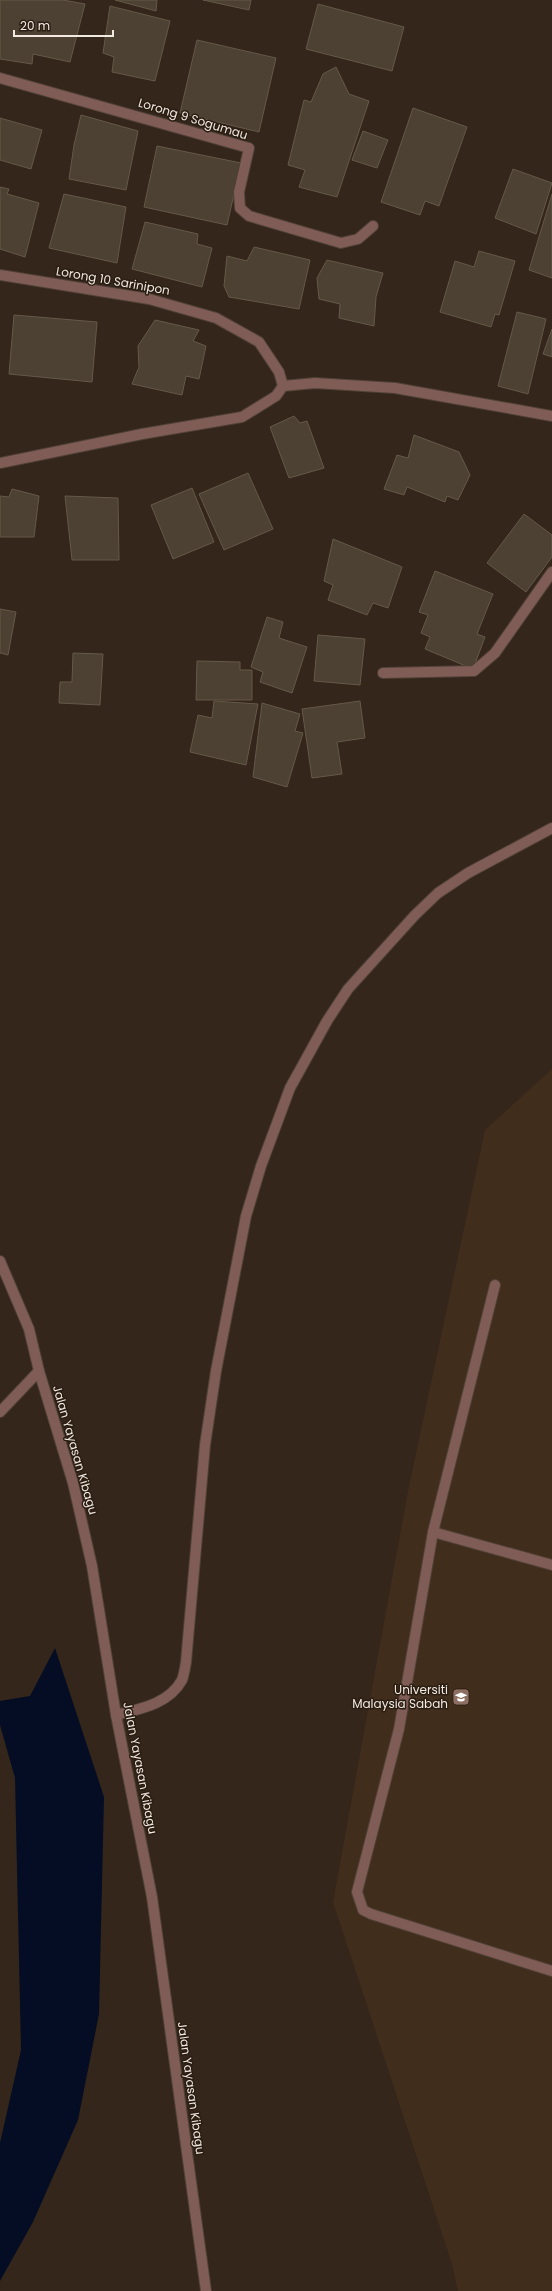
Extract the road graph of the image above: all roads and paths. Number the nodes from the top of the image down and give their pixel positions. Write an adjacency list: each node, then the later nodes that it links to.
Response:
1 (0, 78): 2 (street, Lorong 9 Sogumau)
2 (373, 226)
3 (0, 275): 4 (street, Lorong 10 Sarinipon)
4 (283, 386): 5 (street); 6 (street)
5 (552, 416)
6 (0, 463)
7 (552, 572): 8 (street)
8 (383, 673)
9 (552, 828): 16 (street)
10 (0, 1261): 12 (street, Jalan Yayasan Kibagu)
11 (495, 1285): 14 (street)
12 (39, 1370): 13 (street); 16 (street, Jalan Yayasan Kibagu)
13 (0, 1412)
14 (433, 1532): 15 (street); 17 (street)
15 (552, 1565)
16 (116, 1715): 18 (street, Jalan Yayasan Kibagu)
17 (552, 1971)
18 (206, 2291)

